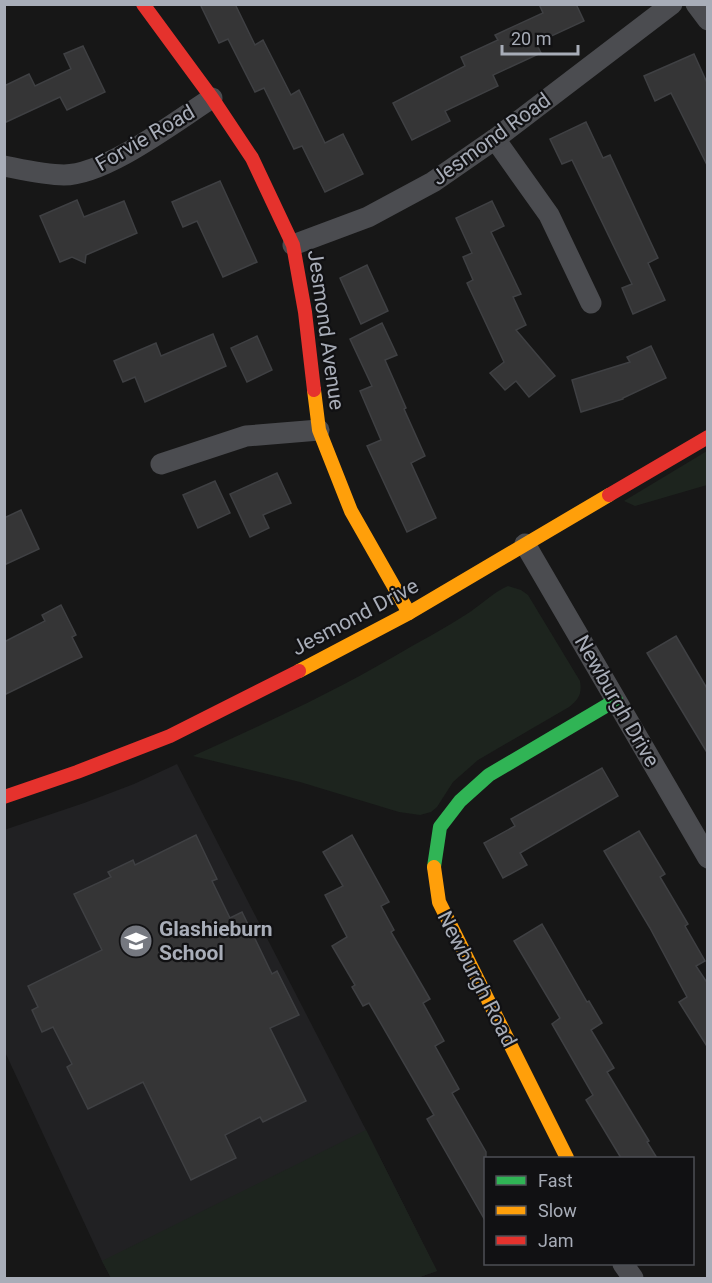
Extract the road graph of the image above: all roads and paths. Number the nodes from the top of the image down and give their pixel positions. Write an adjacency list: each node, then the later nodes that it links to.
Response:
1 (143, 4): 5 (street, Jesmond Avenue)
2 (672, 4): 6 (street, Jesmond Road)
3 (696, 4): 4 (street)
4 (708, 20)
5 (212, 98): 7 (street, Forvie Road); 8 (street, Jesmond Avenue)
6 (495, 139): 8 (street, Jesmond Road); 9 (street)
7 (4, 165)
8 (293, 245): 10 (street, Jesmond Avenue)
9 (591, 303)
10 (319, 430): 12 (street); 14 (street, Jesmond Avenue)
11 (708, 437): 13 (street, Jesmond Drive)
12 (161, 464)
13 (525, 544): 14 (street, Jesmond Drive); 15 (street, Newburgh Drive)
14 (409, 613): 16 (street, Jesmond Drive)
15 (616, 700): 17 (street, Newburgh Drive); 19 (street, Newburgh Road)
16 (4, 798)
17 (702, 832): 18 (street, Newburgh Drive)
18 (708, 858)
19 (566, 1157)
20 (624, 1265): 21 (street)
21 (633, 1278)

